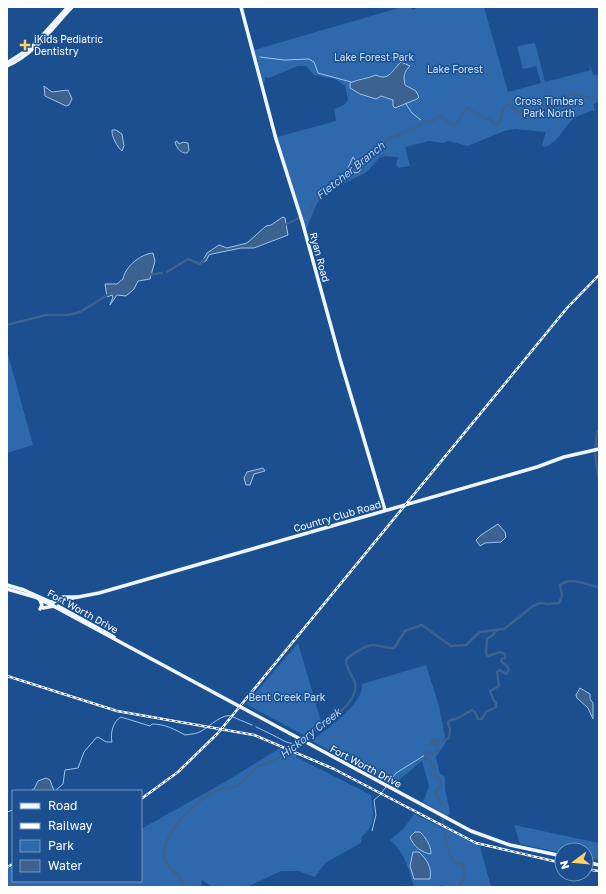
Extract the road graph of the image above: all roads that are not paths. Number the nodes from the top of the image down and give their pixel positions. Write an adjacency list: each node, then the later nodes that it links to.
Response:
1 (68, 7): 4 (main road)
2 (72, 7): 4 (main road)
3 (241, 7): 6 (main road, Ryan Road)
4 (7, 64)
5 (599, 449): 6 (main road, Country Club Road)
6 (385, 510): 9 (main road, Country Club Road)
7 (7, 585): 12 (main road, Fort Worth Drive)
8 (7, 589): 10 (main road, Fort Worth Drive)
9 (78, 597): 11 (main road, Country Club Road); 12 (main road, Country Club Road)
10 (39, 599): 12 (main road, Fort Worth Drive); 12 (main road)
11 (68, 600): 12 (main road, Country Club Road); 13 (main road)
12 (52, 604): 13 (main road, Fort Worth Drive); 14 (main road, Fort Worth Drive)
13 (67, 611): 14 (main road, Fort Worth Drive)
14 (149, 657): 15 (main road, Fort Worth Drive)
15 (554, 854)

